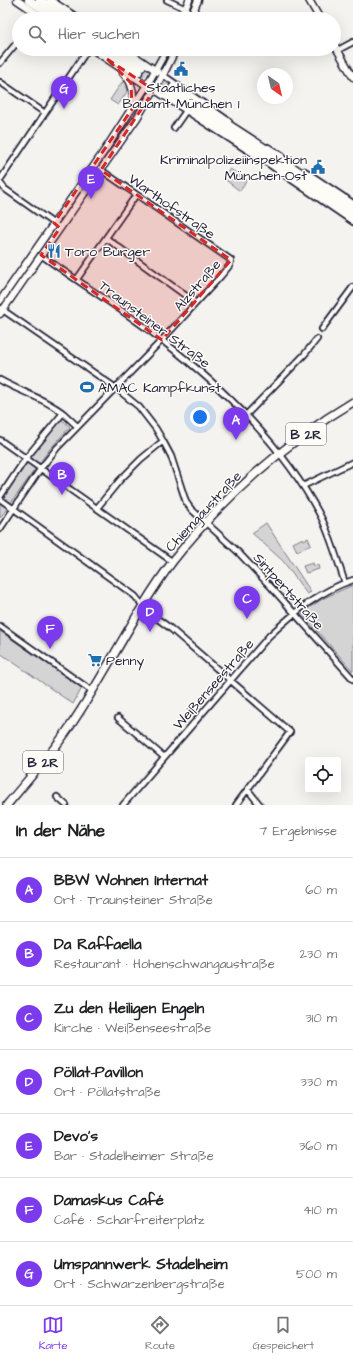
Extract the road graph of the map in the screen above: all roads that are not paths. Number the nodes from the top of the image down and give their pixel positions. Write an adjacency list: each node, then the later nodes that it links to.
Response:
1 (17, 0): 10 (main road)
2 (29, 0): 11 (highway)
3 (40, 0): 12 (highway)
4 (50, 0): 13 (main road)
5 (167, 0): 9 (street)
6 (190, 0): 9 (main road)
7 (198, 0): 15 (main road)
8 (309, 0): 16 (main road)
9 (186, 9): 14 (main road)
10 (33, 12)
11 (47, 12)
12 (58, 12)
13 (68, 12)
14 (184, 12)
15 (193, 12)
16 (316, 12)
17 (353, 42): 19 (street)
18 (12, 48): 29 (street)
19 (341, 48)
20 (341, 55): 32 (main road)
21 (83, 56): 39 (street)
22 (102, 56): 28 (main road)
23 (115, 56): 24 (highway)
24 (122, 56)
25 (135, 56): 30 (main road)
26 (163, 56): 30 (main road)
27 (172, 56): 31 (main road)
28 (107, 59): 34 (main road); 38 (main road)
29 (0, 63)
30 (156, 70): 31 (main road); 34 (main road)
31 (163, 75): 35 (main road); 37 (street)
32 (353, 77)
33 (0, 82): 39 (street)
34 (147, 85): 35 (main road); 38 (main road)
35 (154, 90): 37 (street); 42 (main road)
36 (171, 91): 37 (highway)
37 (191, 104): 40 (street); 41 (highway); 41 (street)
38 (132, 109): 48 (main road)
39 (45, 114): 43 (street)
40 (174, 128)
41 (272, 157): 45 (highway)
42 (101, 170): 44 (street, Warthofstraße); 49 (main road)
43 (0, 182): 48 (street)
44 (136, 195): 50 (street); 52 (street, Warthofstraße)
45 (344, 205): 46 (highway); 47 (street)
46 (353, 216)
47 (353, 222)
48 (54, 223): 49 (street); 55 (main road)
49 (60, 228): 51 (main road)
50 (106, 238): 53 (street); 56 (street)
51 (41, 255): 53 (street, Traunsteiner Straße); 57 (main road)
52 (231, 260): 56 (street, Alzstraße)
53 (77, 279): 60 (street, Traunsteiner Straße)
54 (353, 287): 58 (street)
55 (0, 301)
56 (196, 303): 60 (street, Alzstraße)
57 (1, 310): 62 (street, Sintpertstraße)
58 (322, 329)
59 (316, 339): 65 (street)
60 (162, 340): 62 (street, Alzstraße); 65 (street, Traunsteiner Straße)
61 (0, 380): 64 (street)
62 (116, 388): 66 (street, Alzstraße); 68 (street, Sintpertstraße)
63 (353, 402): 69 (main road, Chiemgaustraße / B 2R)
64 (63, 413): 66 (street); 70 (street)
65 (246, 415): 69 (street, Traunsteiner Straße)
66 (77, 426): 72 (street, Alzstraße)
67 (0, 440): 70 (street)
68 (163, 442): 75 (street); 77 (street, Sintpertstraße)
69 (279, 454): 73 (street, Traunsteiner Straße); 77 (main road, Chiemgaustraße / B 2R)
70 (26, 458): 72 (street); 74 (street)
71 (353, 462): 73 (street)
72 (41, 468): 75 (street); 76 (street, Alzstraße)
73 (303, 486): 81 (street, Traunsteiner Straße)
74 (0, 498): 76 (street)
75 (97, 508): 79 (street)
76 (14, 509): 78 (street, Alzstraße); 82 (street)
77 (206, 523): 79 (main road, Chiemgaustraße / B 2R); 83 (street, Sintpertstraße)
78 (0, 529)
79 (173, 562): 82 (main road, Chiemgaustraße / B 2R)
80 (353, 580): 81 (street, Weißenseestraße)
81 (345, 583): 83 (street, Weißenseestraße)
82 (142, 606): 86 (street); 87 (main road, Chiemgaustraße / B 2R)
83 (294, 612): 85 (street, Sintpertstraße); 86 (street, Weißenseestraße)
84 (0, 626): 87 (street)
85 (353, 678)
86 (230, 680): 89 (street, Weißenseestraße); 90 (street)
87 (92, 691): 92 (main road, Chiemgaustraße / B 2R)
88 (118, 718): 89 (street)
89 (164, 757): 94 (street, Weißenseestraße)
90 (248, 790): 95 (street); 96 (street)
91 (57, 797): 93 (street)
92 (7, 805)
93 (66, 805)
94 (123, 805)
95 (236, 805)
96 (260, 805)

